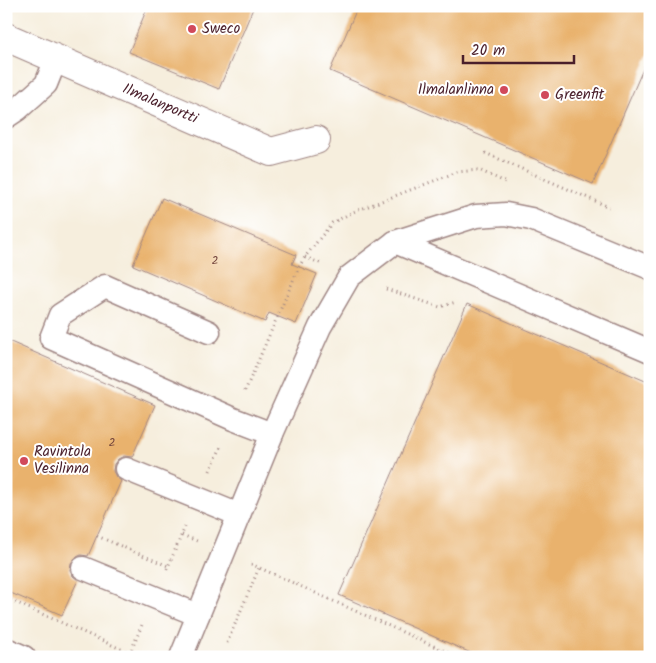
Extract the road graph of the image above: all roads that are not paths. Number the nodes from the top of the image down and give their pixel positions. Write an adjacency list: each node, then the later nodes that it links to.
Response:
1 (6, 37): 2 (street, Ilmalanportti)
2 (56, 59): 3 (lane); 4 (street, Ilmalanportti)
3 (6, 117)
4 (316, 140)
5 (395, 242): 6 (lane); 8 (lane); 9 (lane)
6 (650, 268)
7 (209, 332): 9 (lane)
8 (650, 352)
9 (272, 434): 11 (lane)
10 (126, 469): 11 (lane)
11 (239, 515): 13 (lane)
12 (83, 568): 13 (lane)
13 (198, 614): 16 (lane)
14 (6, 649): 15 (lane)
15 (24, 657)
16 (181, 657)

